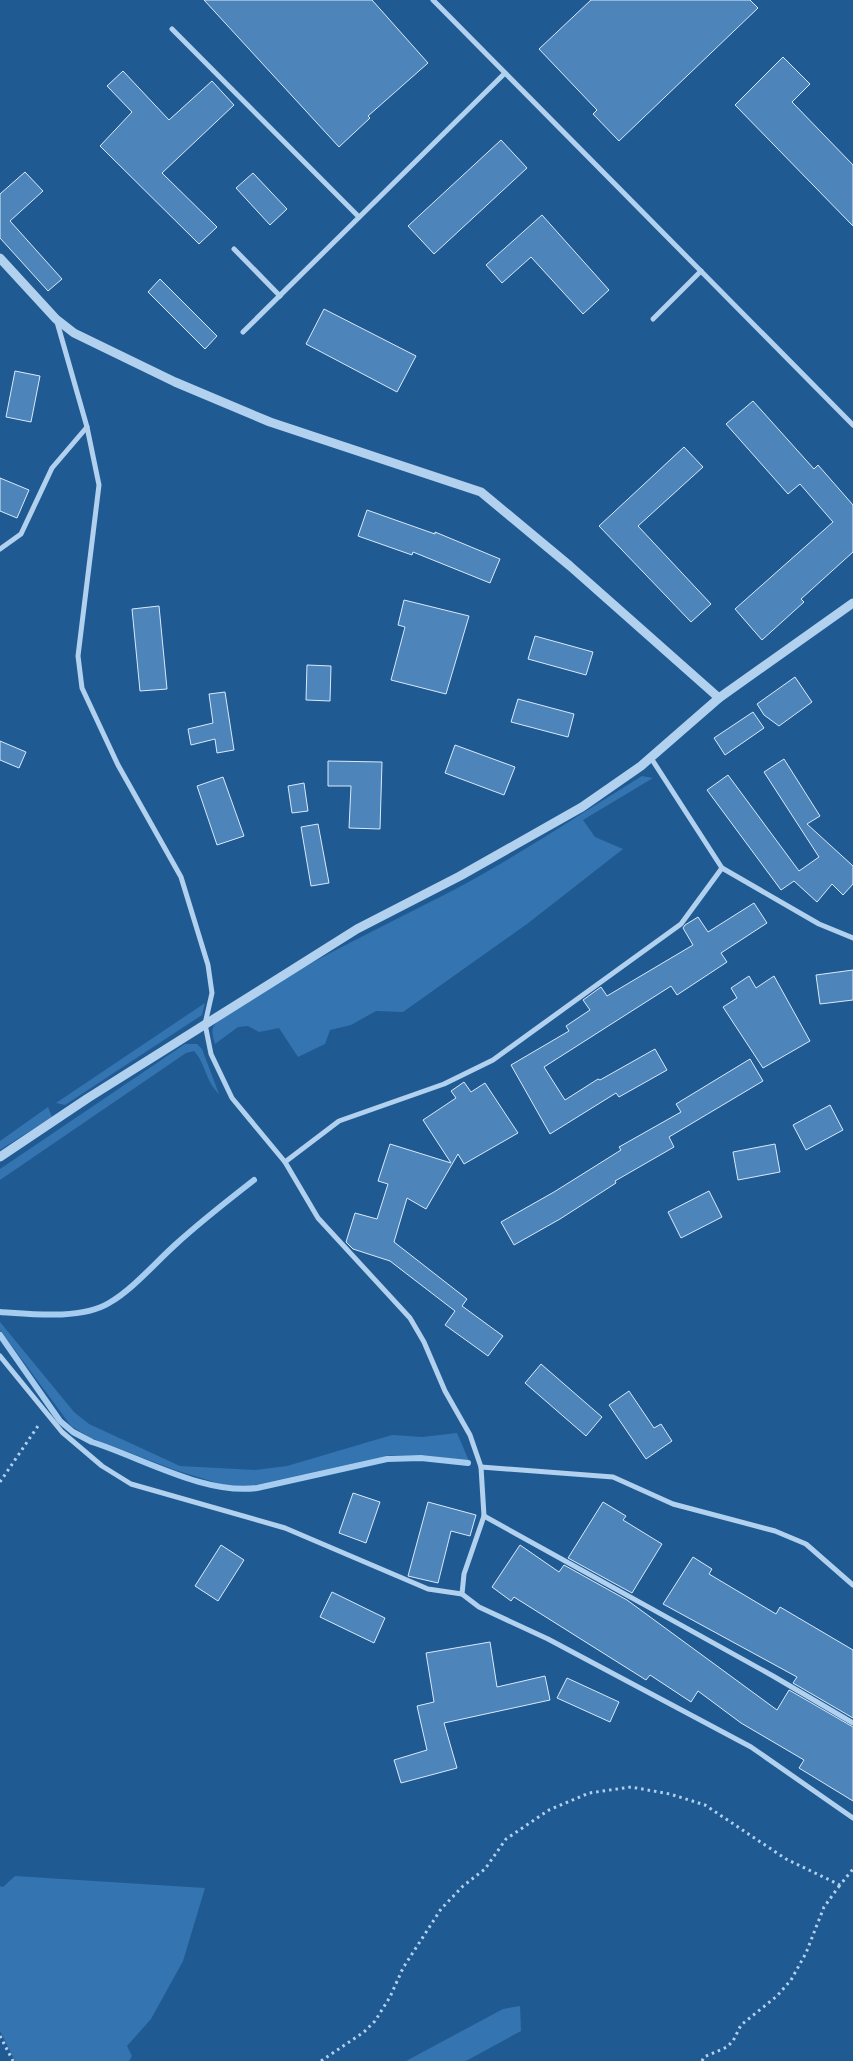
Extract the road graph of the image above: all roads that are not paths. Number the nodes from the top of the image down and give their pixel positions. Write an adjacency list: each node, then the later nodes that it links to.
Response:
1 (433, 0): 3 (street)
2 (172, 29): 4 (street)
3 (505, 73): 4 (street); 7 (street)
4 (359, 217): 8 (street)
5 (234, 249): 8 (street)
6 (0, 258): 10 (street)
7 (701, 271): 9 (street); 12 (street)
8 (280, 296): 11 (street)
9 (653, 318)
10 (56, 319): 13 (street); 16 (street)
11 (244, 332)
12 (853, 425)
13 (88, 427): 14 (street); 20 (street)
14 (0, 549)
15 (853, 603): 16 (street)
16 (719, 698): 17 (street)
17 (651, 758): 18 (street); 20 (street)
18 (722, 868): 19 (street); 22 (street)
19 (853, 938)
20 (205, 1024): 21 (street); 22 (street)
21 (0, 1156)
22 (286, 1162): 24 (street)
23 (0, 1356): 27 (street)
24 (481, 1467): 25 (street); 26 (street)
25 (484, 1516): 27 (street); 28 (street)
26 (853, 1584)
27 (462, 1594): 29 (street)
28 (853, 1723)
29 (853, 1818)

